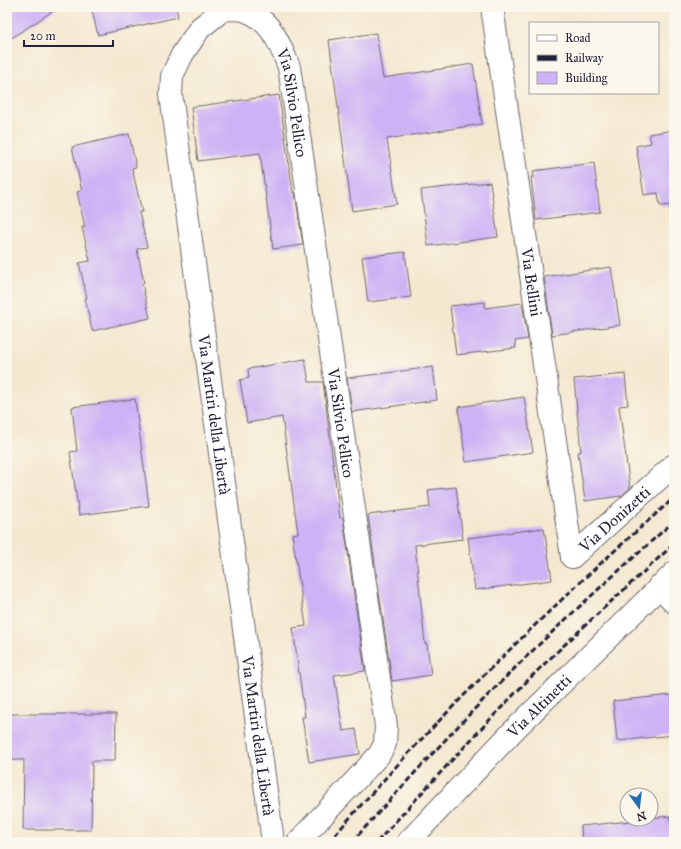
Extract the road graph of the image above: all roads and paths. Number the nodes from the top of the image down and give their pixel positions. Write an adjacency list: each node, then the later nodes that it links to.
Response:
1 (492, 7): 4 (street, Via Bellini)
2 (224, 8): 7 (street, Via Martiri della Libertà); 8 (street, Via Silvio Pellico)
3 (674, 465): 4 (street, Via Donizetti)
4 (572, 557)
5 (667, 580): 6 (street); 9 (street, Via Altinetti)
6 (674, 602)
7 (273, 842)
8 (298, 842)
9 (408, 842)

